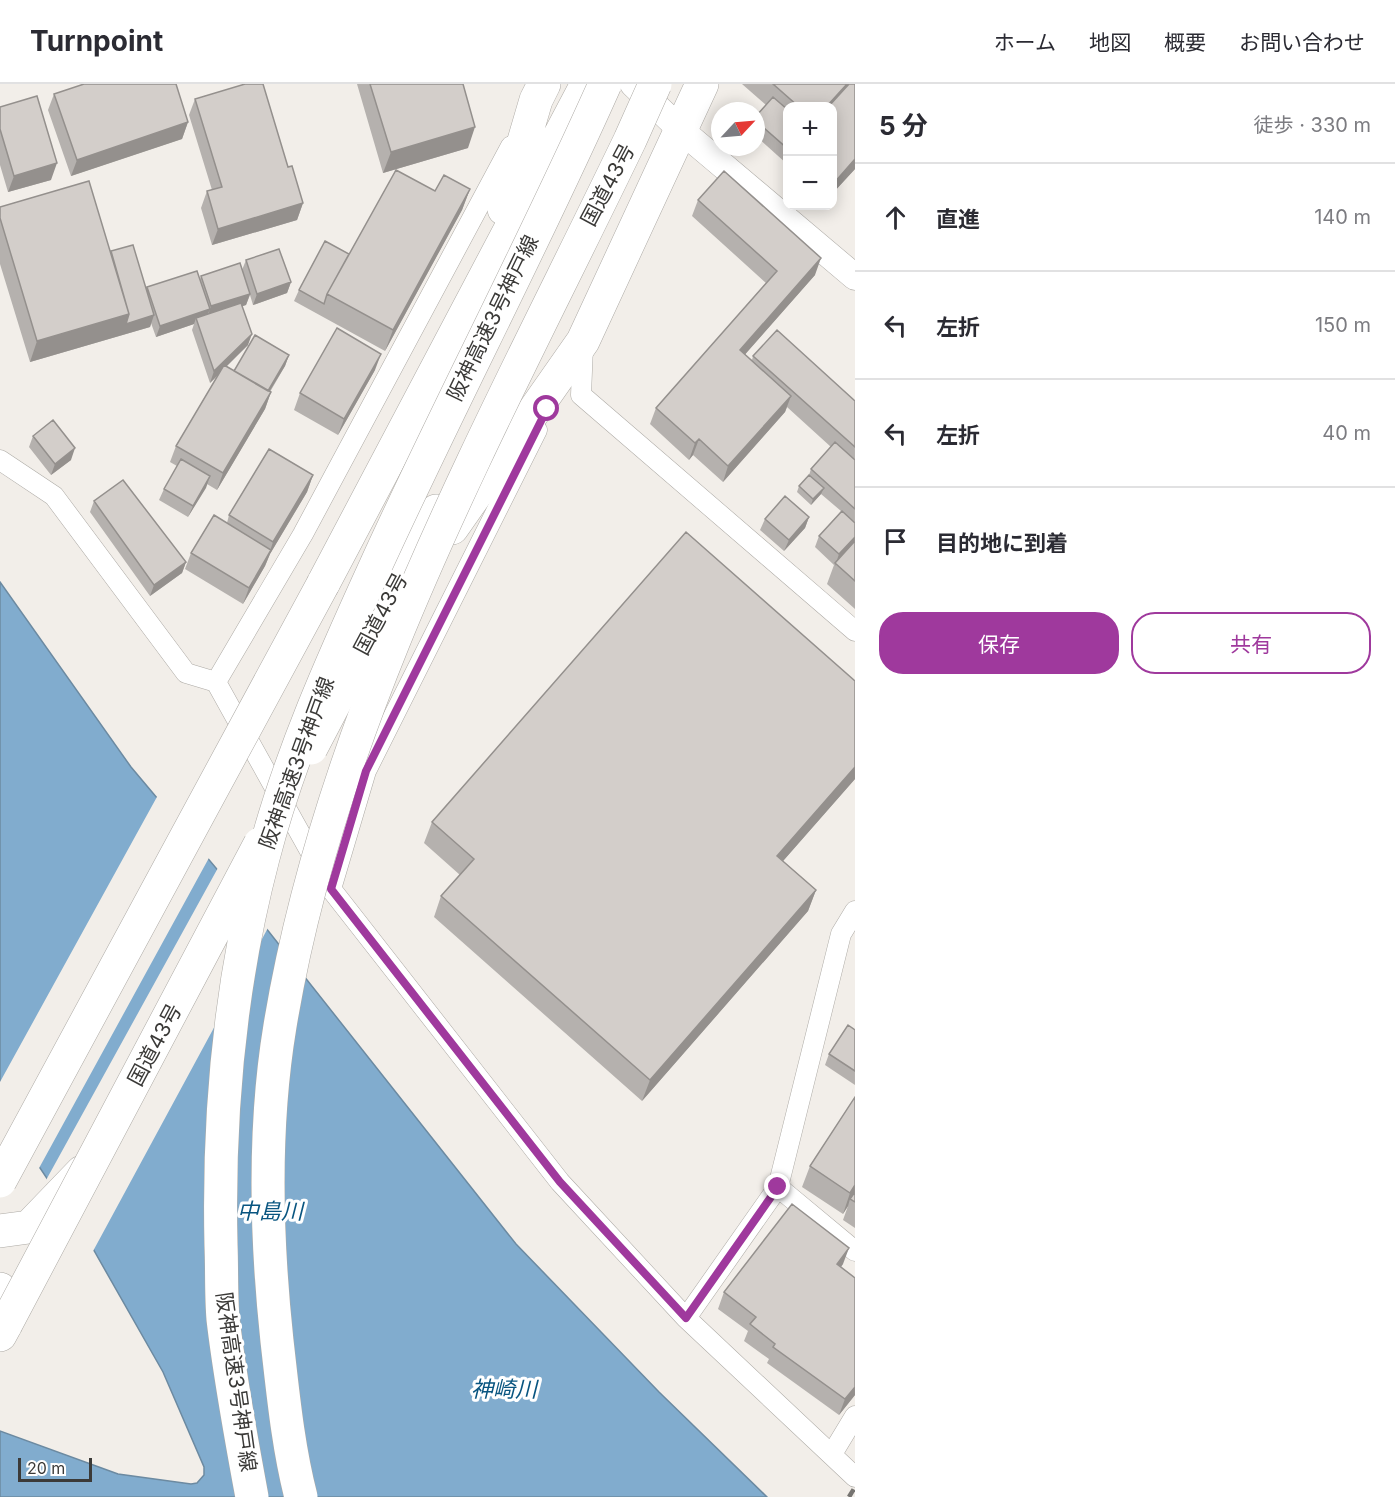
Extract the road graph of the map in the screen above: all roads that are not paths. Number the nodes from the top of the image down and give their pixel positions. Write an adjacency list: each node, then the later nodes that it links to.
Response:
1 (587, 84): 7 (highway)
2 (605, 84): 28 (highway, 阪神高速3号神戸線, bridge)
3 (702, 84): 6 (highway)
4 (650, 88): 6 (street); 11 (highway, 国道43号); 29 (highway, bridge)
5 (540, 92): 7 (highway); 13 (street)
6 (682, 131): 8 (street); 9 (highway)
7 (486, 271): 18 (highway, bridge)
8 (855, 277)
9 (583, 340): 11 (highway); 12 (street); 14 (street)
10 (0, 460): 13 (street)
11 (441, 524): 17 (highway, 国道43号, bridge)
12 (855, 631)
13 (216, 682): 14 (street)
14 (331, 889): 23 (street)
15 (855, 911): 16 (street)
16 (848, 940): 19 (street)
17 (92, 1162): 20 (highway, bridge); 24 (highway, 国道43号, bridge)
18 (0, 1180)
19 (778, 1187): 21 (street); 23 (street)
20 (0, 1231)
21 (855, 1251)
22 (0, 1289): 24 (highway)
23 (686, 1318): 26 (street)
24 (3, 1330)
25 (855, 1416): 26 (street)
26 (832, 1454): 27 (street)
27 (855, 1478)
28 (252, 1497)
29 (302, 1497)

